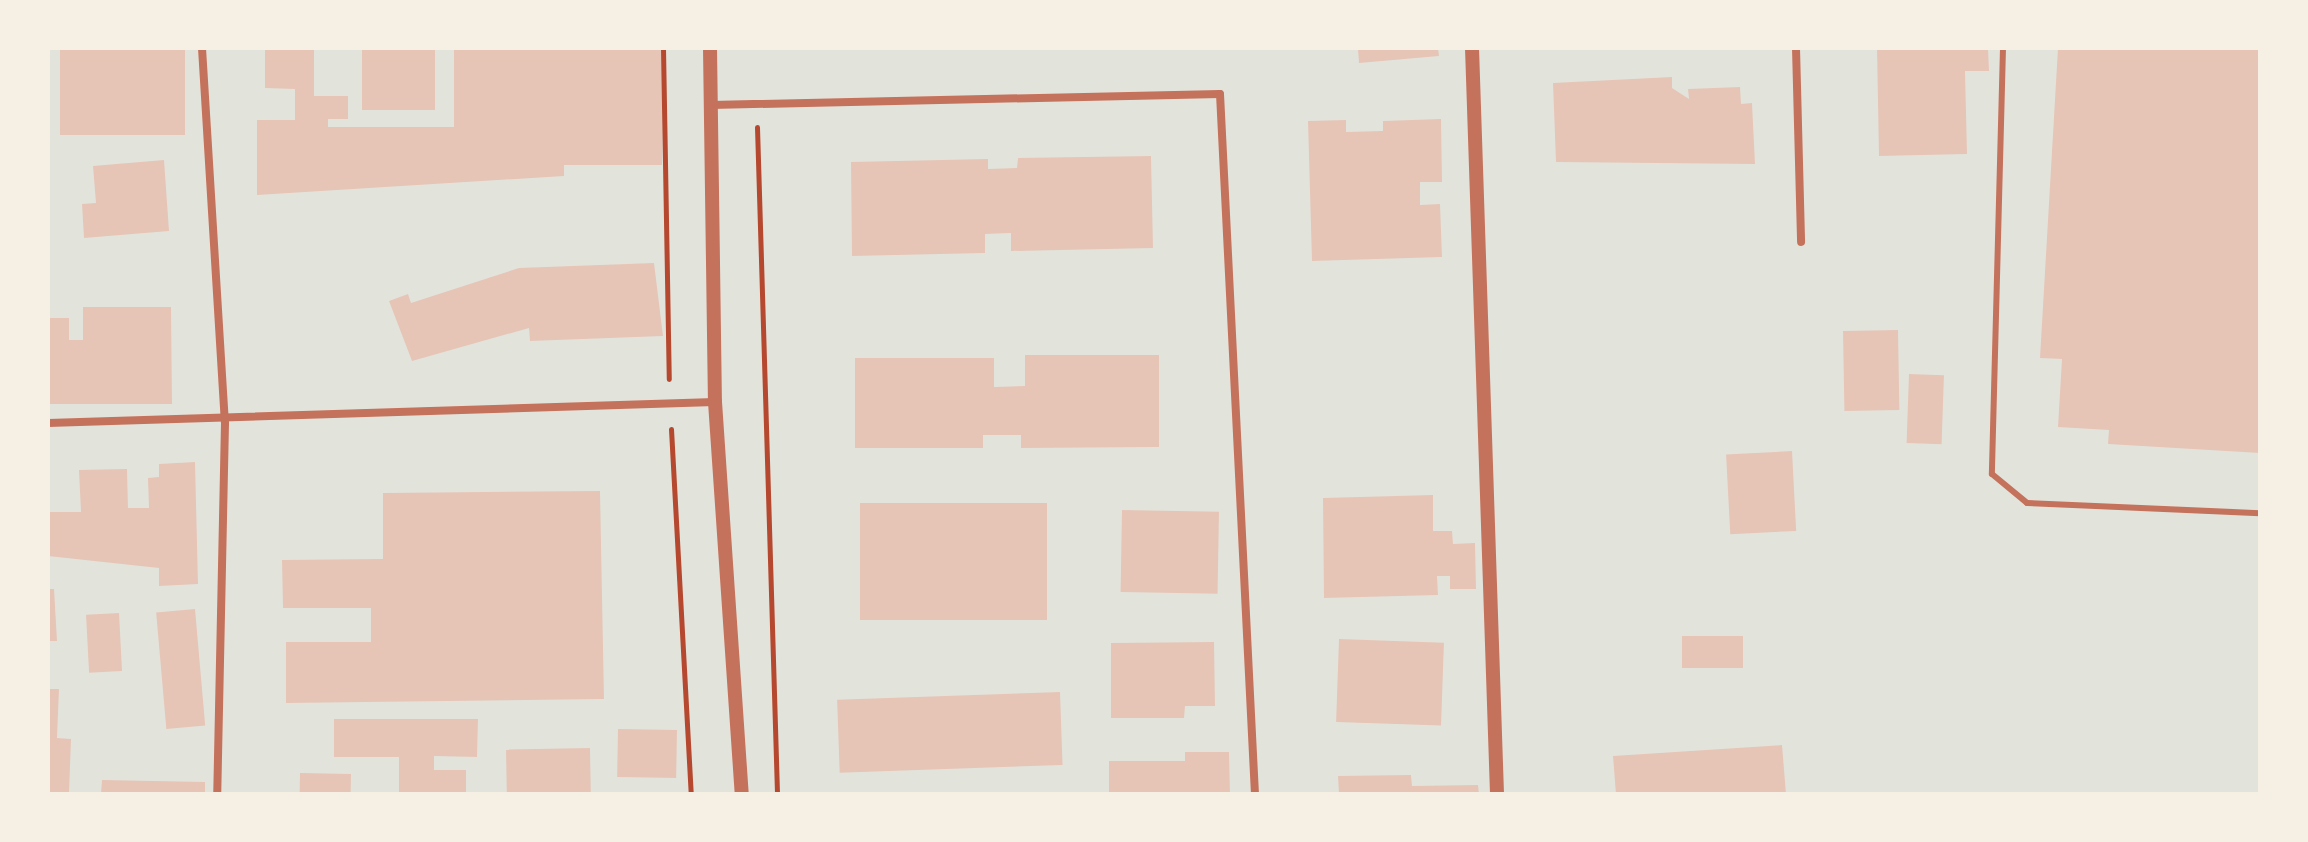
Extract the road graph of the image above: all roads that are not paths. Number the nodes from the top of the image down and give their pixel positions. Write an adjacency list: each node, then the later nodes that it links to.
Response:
1 (202, 48): 10 (street)
2 (710, 48): 6 (street)
3 (1472, 48): 15 (street)
4 (1796, 48): 7 (street)
5 (2003, 48): 11 (lane)
6 (711, 105): 8 (street); 14 (street)
7 (1801, 242)
8 (715, 402): 10 (street); 13 (street)
9 (48, 423): 10 (street)
10 (225, 423): 12 (street)
11 (2260, 513)
12 (217, 794)
13 (742, 794)
14 (1255, 794)
15 (1497, 794)

